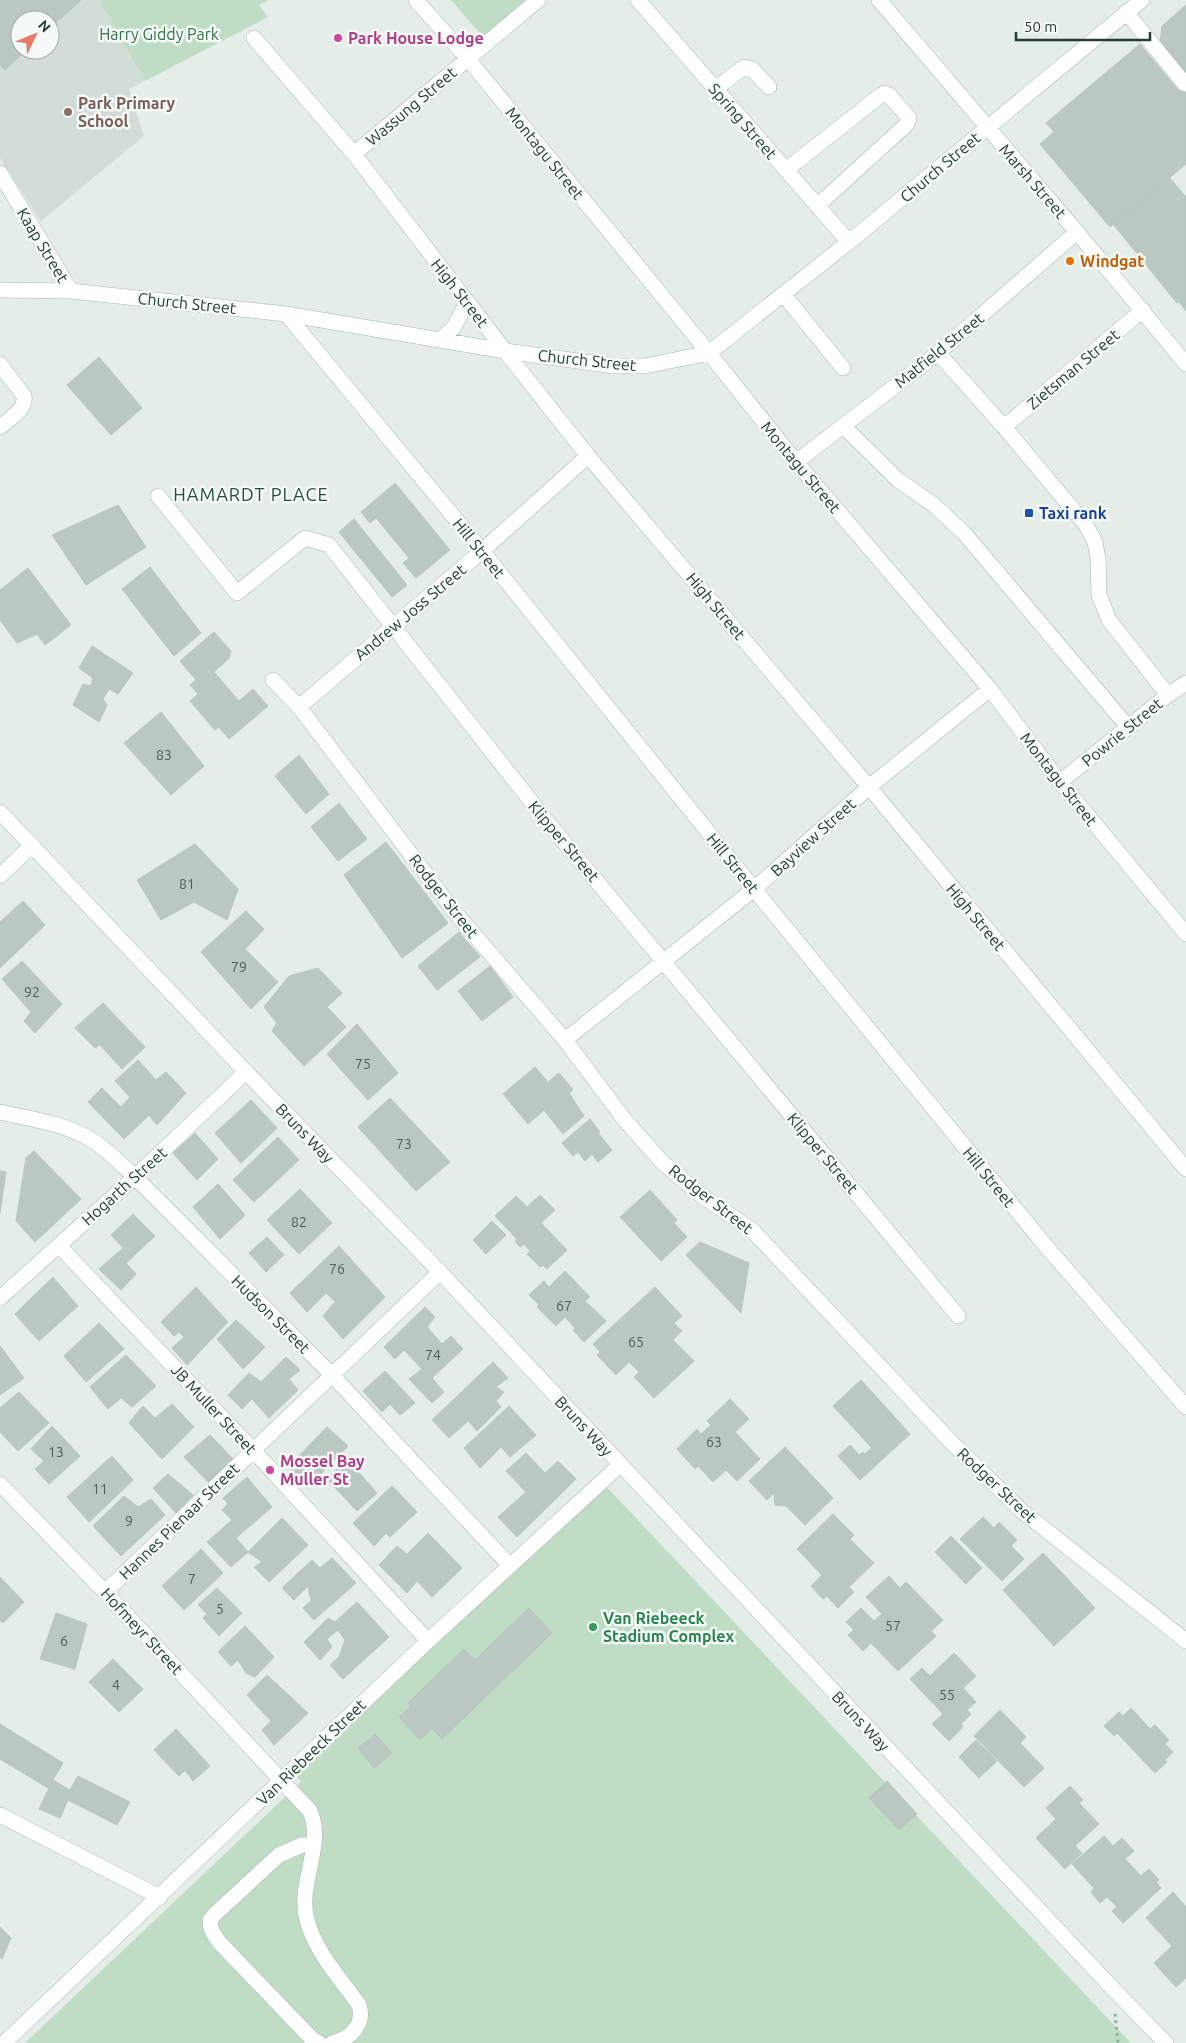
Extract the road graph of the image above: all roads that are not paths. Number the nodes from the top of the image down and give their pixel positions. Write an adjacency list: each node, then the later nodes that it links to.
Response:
1 (416, 0): 8 (street, Montagu Street)
2 (538, 0): 8 (street, Wassung Street)
3 (638, 0): 11 (street, Spring Street)
4 (879, 0): 12 (street, Marsh Street)
5 (1142, 0): 6 (street, Church Street)
6 (1126, 12): 9 (street); 12 (street, Church Street)
7 (254, 38): 13 (street, High Street)
8 (468, 60): 13 (street, Wassung Street); 27 (street, Montagu Street)
9 (1185, 84)
10 (769, 87): 11 (street)
11 (715, 89): 14 (street, Spring Street)
12 (987, 128): 17 (street, Marsh Street); 18 (street, Church Street)
13 (354, 154): 22 (street, High Street)
14 (786, 170): 16 (street, Spring Street); 16 (street)
15 (0, 173): 20 (street, Kaap Street)
16 (817, 206): 18 (street, Spring Street)
17 (1077, 232): 23 (street, Marsh Street); 28 (street, Matfield Street)
18 (849, 242): 21 (street, Church Street)
19 (0, 290): 20 (street, Church Street)
20 (71, 291): 24 (street, Church Street)
21 (783, 294): 27 (street, Church Street); 31 (street)
22 (467, 302): 25 (street); 26 (street, High Street)
23 (1143, 310): 29 (street, Marsh Street); 34 (street, Zietsman Street)
24 (286, 314): 25 (street, Church Street); 38 (street, Hill Street)
25 (440, 340): 26 (street, Church Street)
26 (505, 351): 27 (street, Church Street); 35 (street, High Street)
27 (709, 353): 36 (street, Montagu Street)
28 (938, 353): 32 (street, Matfield Street); 34 (street)
29 (1186, 362)
30 (0, 364): 33 (street)
31 (842, 368)
32 (843, 426): 36 (street, Matfield Street); 45 (street)
33 (0, 427)
34 (1004, 427): 43 (street)
35 (588, 456): 38 (street, Andrew Joss Street); 47 (street, High Street)
36 (796, 462): 42 (street, Montagu Street)
37 (158, 496): 39 (street, Klipper Street)
38 (482, 551): 39 (street, Andrew Joss Street); 51 (street, Hill Street)
39 (394, 626): 44 (street, Andrew Joss Street); 53 (street, Klipper Street)
40 (273, 680): 44 (street, Rodger Street)
41 (1186, 683): 43 (street, Powrie Street)
42 (990, 689): 46 (street, Montagu Street); 47 (street, Bayview Street)
43 (1168, 695): 45 (street, Powrie Street)
44 (298, 707): 54 (street, Rodger Street)
45 (1128, 727): 46 (street, Powrie Street)
46 (1060, 782): 52 (street, Montagu Street)
47 (869, 787): 51 (street, Bayview Street); 57 (street, High Street)
48 (0, 812): 49 (street, Bruns Way)
49 (32, 845): 50 (street); 55 (street, Bruns Way)
50 (0, 876)
51 (754, 889): 53 (street, Bayview Street); 64 (street, Hill Street)
52 (1186, 934)
53 (664, 961): 54 (street, Bayview Street); 62 (street, Klipper Street)
54 (565, 1040): 71 (street, Rodger Street)
55 (246, 1072): 58 (street, Hogarth Street); 60 (street, Bruns Way)
56 (0, 1112): 58 (street, Hudson Street)
57 (1186, 1169)
58 (136, 1177): 59 (street, Hogarth Street); 63 (street, Hudson Street)
59 (59, 1246): 61 (street, Hogarth Street); 65 (street, JB Muller Street)
60 (440, 1272): 63 (street, Hannes Pienaar Street); 66 (street, Bruns Way)
61 (0, 1298)
62 (958, 1316)
63 (332, 1375): 65 (street, Hannes Pienaar Street); 68 (street, Hudson Street)
64 (1186, 1407)
65 (253, 1450): 69 (street, Hannes Pienaar Street); 70 (street, JB Muller Street)
66 (621, 1464): 68 (street, Van Riebeeck Street); 79 (street, Bruns Way)
67 (0, 1484): 69 (street, Hofmeyr Street)
68 (510, 1566): 70 (street, Van Riebeeck Street)
69 (105, 1592): 72 (street, Hofmeyr Street)
70 (428, 1641): 72 (street, Van Riebeeck Street)
71 (1186, 1641)
72 (282, 1780): 74 (street, Hofmeyr Street); 75 (street, Van Riebeeck Street)
73 (0, 1814): 75 (street)
74 (314, 1844): 77 (street); 78 (street, Hofmeyr Street)
75 (160, 1897): 76 (street, Van Riebeeck Street)
76 (4, 2043)
77 (319, 2043)
78 (332, 2043)
79 (1166, 2043)

